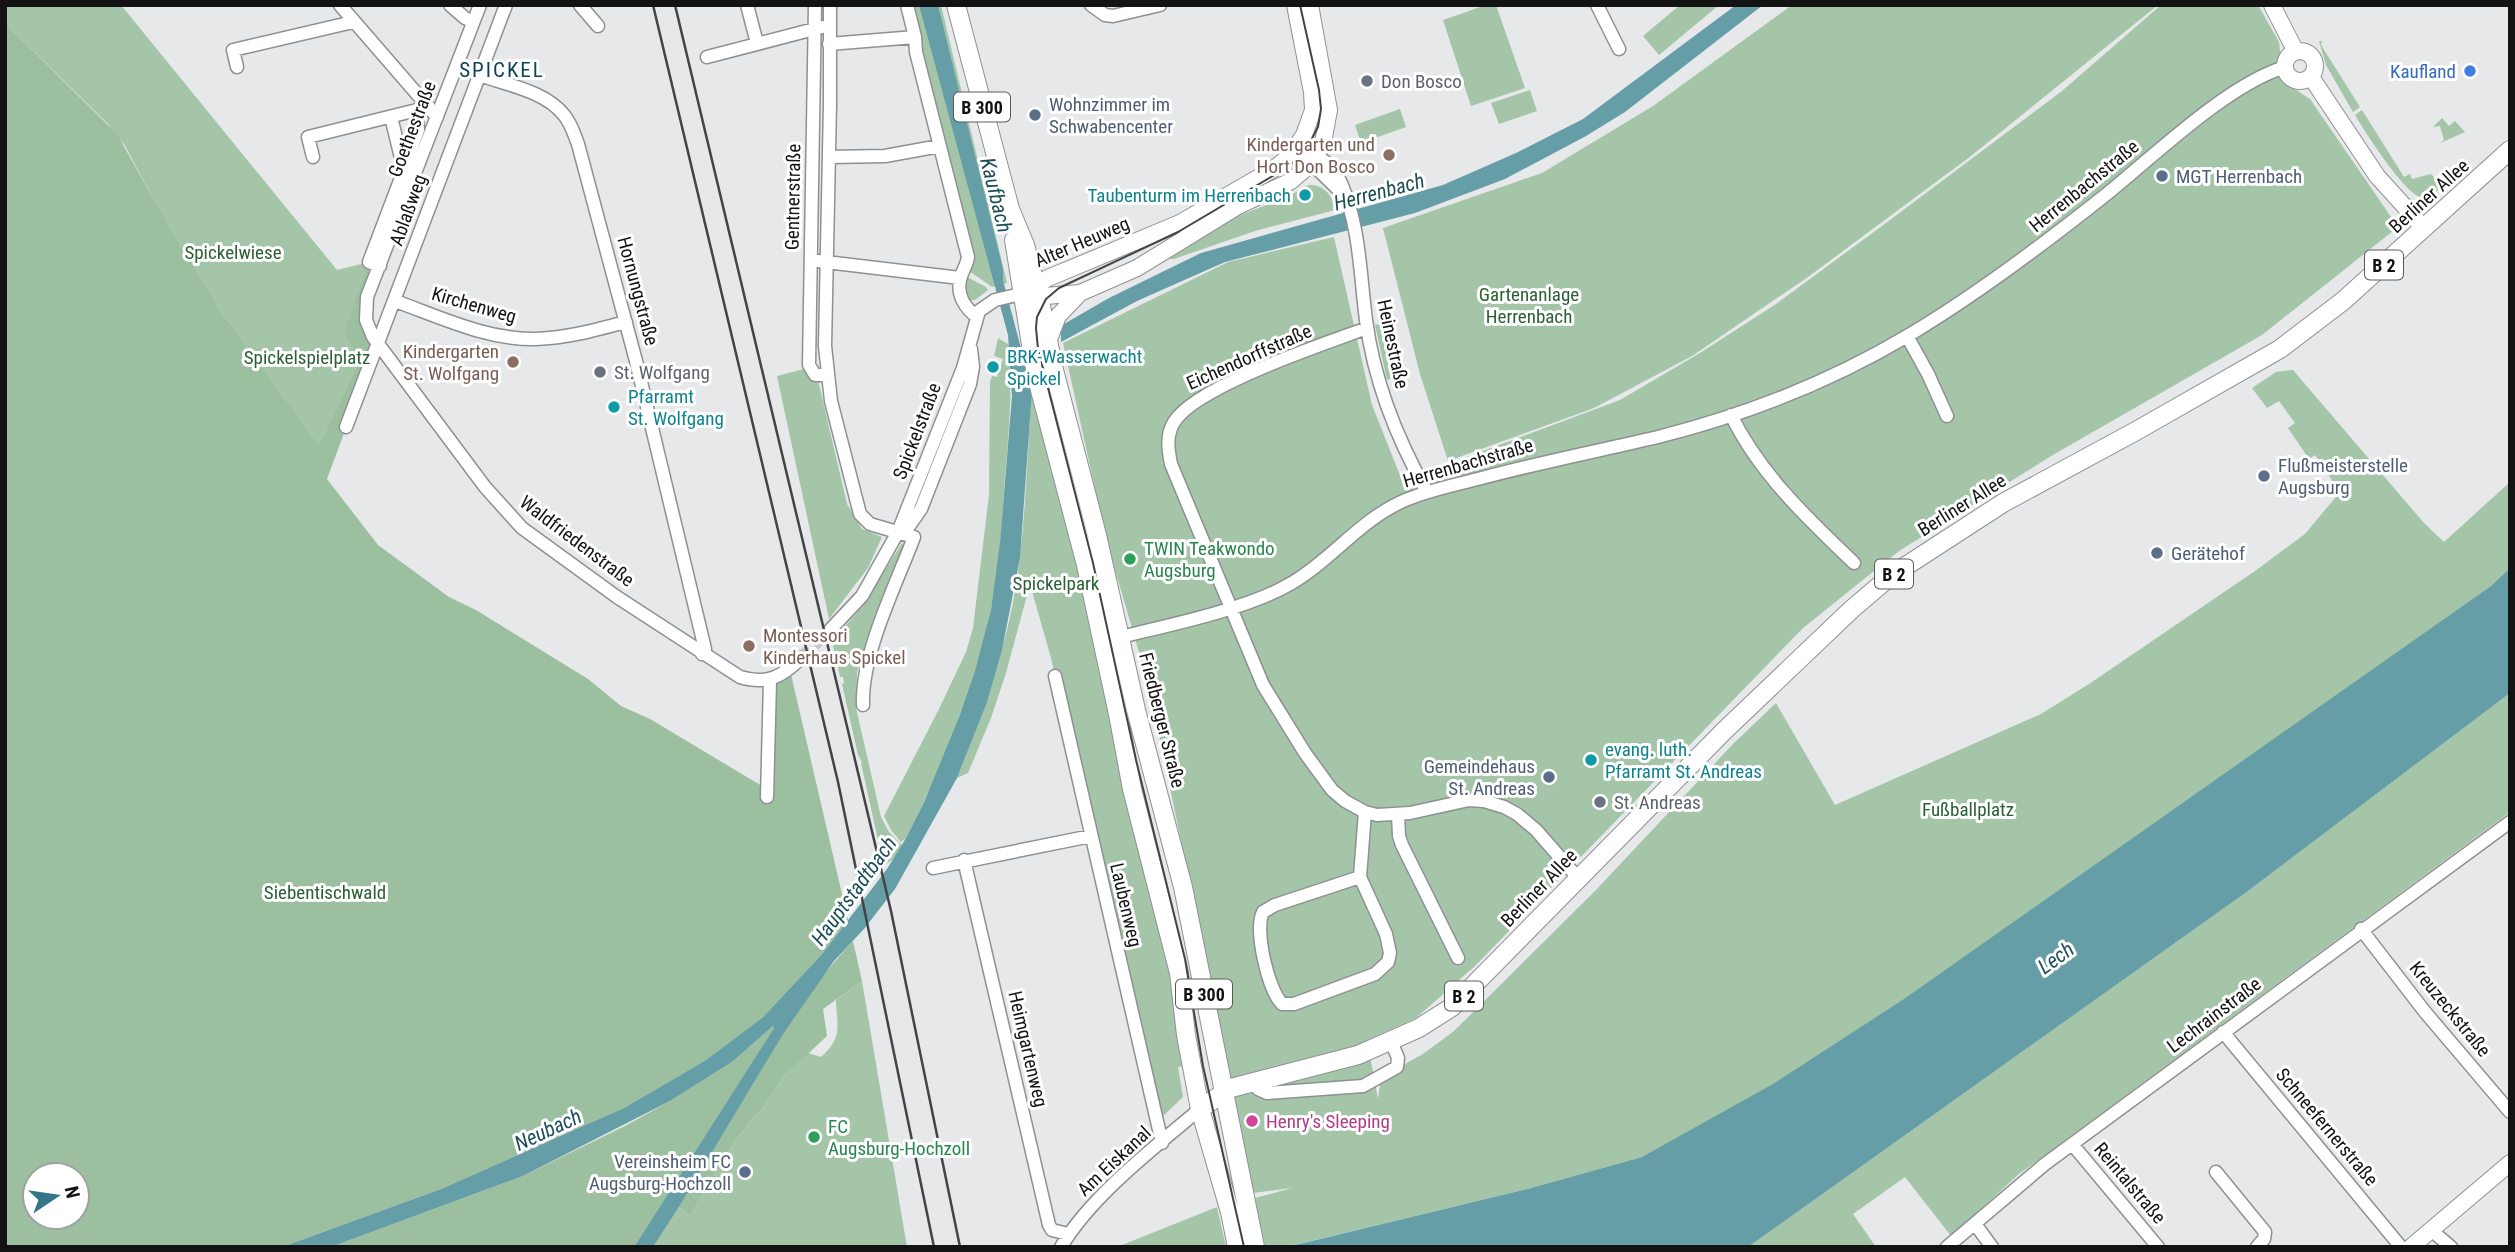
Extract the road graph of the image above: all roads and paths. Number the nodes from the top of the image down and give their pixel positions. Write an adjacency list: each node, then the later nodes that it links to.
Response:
1 (340, 5): 17 (street)
2 (450, 5): 18 (street)
3 (480, 5): 18 (street, Goethestraße)
4 (506, 5): 30 (street, Ablaßweg)
5 (580, 5): 20 (street)
6 (747, 5): 23 (street)
7 (815, 5): 21 (street, Gentnerstraße)
8 (830, 5): 19 (street, Gentnerstraße)
9 (907, 5): 22 (street)
10 (956, 5): 46 (main road, Friedberger Straße / B 300)
11 (1091, 5): 12 (street)
12 (1160, 5)
13 (1294, 5): 36 (street)
14 (1310, 5): 39 (street)
15 (1597, 5): 25 (street)
16 (2272, 5): 26 (street)
17 (353, 22): 28 (street); 32 (street)
18 (473, 22): 32 (street, Goethestraße)
19 (830, 25): 21 (street); 24 (street, Gentnerstraße)
20 (598, 26)
21 (815, 28): 23 (street); 42 (street, Gentnerstraße)
22 (915, 37): 24 (street); 34 (street)
23 (757, 43): 27 (street)
24 (830, 44): 38 (street, Gentnerstraße)
25 (1619, 49)
26 (2295, 52): 29 (street); 31 (street)
27 (707, 57)
28 (237, 67)
29 (2285, 67): 31 (street); 53 (street, Herrenbachstraße)
30 (480, 75): 48 (street, Ablaßweg); 50 (street, Hornungstraße)
31 (2311, 77): 41 (street)
32 (427, 112): 33 (street); 40 (street, Goethestraße); 44 (street, Goethestraße)
33 (391, 117): 37 (street); 40 (street, Goethestraße)
34 (940, 146): 38 (street); 45 (street)
35 (2510, 150): 41 (main road, Berliner Allee / B 2)
36 (1292, 153): 39 (street); 46 (street, Alter Heuweg)
37 (313, 156)
38 (829, 157): 43 (street, Gentnerstraße)
39 (1311, 164): 47 (street, Alter Heuweg); 51 (street, Heinestraße)
40 (404, 170): 44 (street, Goethestraße)
41 (2424, 228): 81 (main road, Berliner Allee / B 2)
42 (811, 261): 43 (street); 56 (street, Gentnerstraße)
43 (826, 262): 45 (street); 56 (street, Gentnerstraße)
44 (380, 266): 55 (street, Goethestraße)
45 (960, 278): 49 (street)
46 (1027, 293): 47 (street, Alter Heuweg); 49 (street); 52 (main road, Friedberger Straße / B 300); 88 (main road, Friedberger Straße / B 300)
47 (1080, 293): 52 (street)
48 (395, 301): 50 (street, Kirchenweg); 55 (street, Ablaßweg)
49 (976, 317): 54 (street, Spickelstraße)
50 (626, 323): 68 (street, Hornungstraße)
51 (1367, 328): 60 (street, Heinestraße); 65 (street, Eichendorffstraße)
52 (1049, 331): 67 (main road, Friedberger Straße / B 300)
53 (1907, 336): 57 (street, Herrenbachstraße); 58 (street)
54 (970, 343): 61 (street, Spickelstraße); 62 (street, Spickelstraße)
55 (377, 344): 59 (street, Ablaßweg); 68 (street, Waldfriedenstraße)
56 (827, 374): 62 (street, Gentnerstraße)
57 (1731, 415): 60 (street, Herrenbachstraße); 64 (street)
58 (1947, 416)
59 (346, 427)
60 (1427, 492): 65 (street, Herrenbachstraße)
61 (916, 518): 62 (street, Spickelstraße); 63 (street, Spickelstraße)
62 (898, 532): 63 (street); 66 (street, Spickelstraße)
63 (914, 537): 72 (street, Spickelstraße)
64 (1854, 563)
65 (1230, 607): 67 (street, Herrenbachstraße); 74 (street, Eichendorffstraße)
66 (830, 630)
67 (1120, 637): 87 (main road, Friedberger Straße / B 300)
68 (702, 654): 71 (street, Waldfriedenstraße)
69 (801, 659): 71 (street)
70 (1055, 676): 77 (street, Laubenweg)
71 (769, 681): 73 (street)
72 (863, 705)
73 (767, 797)
74 (1365, 812): 75 (street, Eichendorffstraße); 80 (street)
75 (1398, 815): 81 (street, Eichendorffstraße); 83 (street)
76 (2510, 822): 82 (street, Lechrainstraße)
77 (1091, 836): 78 (street); 90 (street, Laubenweg)
78 (964, 860): 79 (street); 97 (street, Heimgartenweg)
79 (933, 868)
80 (1360, 877): 80 (street)
81 (1578, 878): 85 (main road, Berliner Allee / B 2)
82 (2361, 929): 84 (street, Lechrainstraße); 89 (street, Kreuzeckstraße)
83 (1458, 958)
84 (2223, 1031): 91 (street, Lechrainstraße); 105 (street, Schneefernerstraße)
85 (1391, 1041): 86 (main road, Berliner Allee / B 2); 86 (street, Berliner Allee)
86 (1258, 1087): 87 (main road, Berliner Allee / B 2)
87 (1223, 1093): 88 (main road, Berliner Allee / B 2); 94 (main road, Friedberger Straße)
88 (1200, 1109): 90 (street, Am Eiskanal); 94 (main road, Friedberger Straße)
89 (2510, 1112)
90 (1162, 1143): 97 (street, Am Eiskanal)
91 (2073, 1144): 95 (street, Lechrainstraße); 103 (street, Reintalstraße)
92 (2510, 1163): 96 (street)
93 (2216, 1172): 104 (street)
94 (1238, 1210): 99 (main road, Friedberger Straße); 100 (main road, Friedberger Straße)
95 (1975, 1224): 101 (street, Lechrainstraße); 102 (street)
96 (2431, 1230): 106 (street); 107 (street)
97 (1068, 1234): 98 (street, Am Eiskanal)
98 (1061, 1247)
99 (1237, 1247)
100 (1255, 1247)
101 (1947, 1247)
102 (1992, 1247)
103 (2158, 1247)
104 (2257, 1247)
105 (2401, 1247)
106 (2411, 1247)
107 (2451, 1247)

